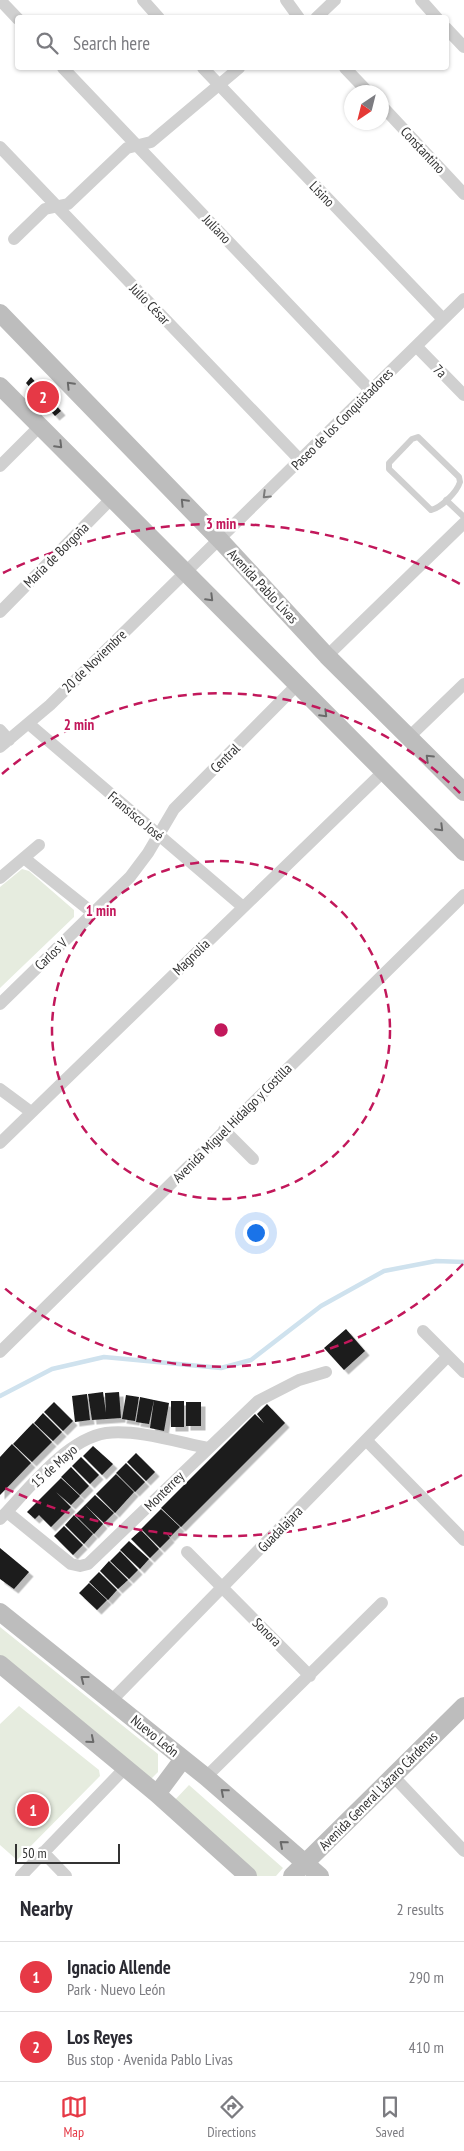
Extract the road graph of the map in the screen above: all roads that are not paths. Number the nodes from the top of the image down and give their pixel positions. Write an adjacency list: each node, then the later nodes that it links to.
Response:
1 (0, 0): 10 (street)
2 (286, 0): 7 (street)
3 (334, 0): 8 (street)
4 (420, 0): 9 (street)
5 (145, 1): 6 (street)
6 (157, 15)
7 (297, 15)
8 (319, 15)
9 (434, 15)
10 (15, 16)
11 (449, 31): 12 (street)
12 (464, 47)
13 (65, 70): 21 (street, Juliano)
14 (205, 70): 17 (street, Lisino)
15 (236, 70): 17 (street)
16 (347, 70): 18 (street)
17 (218, 84): 21 (street); 27 (street, Lisino)
18 (361, 85)
19 (389, 114): 22 (street, Constantino)
20 (0, 147): 23 (street, Julio César)
21 (138, 147): 23 (street); 30 (street, Juliano)
22 (464, 194)
23 (57, 206): 24 (street); 33 (street, Julio César)
24 (14, 239)
25 (464, 299): 27 (street, Paseo de los Conquistadores)
26 (0, 313): 39 (main road, Avenida Pablo Livas, one-way to 26)
27 (443, 319): 28 (street, Paseo de los Conquistadores)
28 (416, 346): 30 (street, Paseo de los Conquistadores); 31 (street, 7a)
29 (0, 386): 32 (main road)
30 (371, 391): 33 (street, Paseo de los Conquistadores)
31 (464, 395)
32 (40, 426): 34 (street); 35 (main road, one-way to 35)
33 (301, 461): 39 (street, Paseo de los Conquistadores, one-way to 39)
34 (0, 466)
35 (112, 498): 40 (main road); 41 (street, María de Borgoña)
36 (446, 500): 36 (lane); 37 (lane)
37 (464, 517)
38 (464, 523): 42 (street)
39 (220, 540): 40 (street, Paseo de los Conquistadores); 42 (main road, Avenida Pablo Livas)
40 (186, 573): 44 (main road, one-way to 44); 45 (street, 20 de Noviembre)
41 (0, 612)
42 (327, 656): 46 (main road, Avenida Pablo Livas)
43 (464, 684): 46 (street)
44 (297, 686): 48 (main road, one-way to 48); 50 (street, Central)
45 (29, 724): 47 (street, 20 de Noviembre); 50 (street, Fransisco José)
46 (408, 738): 49 (main road, Avenida Pablo Livas, one-way to 46)
47 (3, 739)
48 (383, 772): 52 (main road, one-way to 52); 56 (street, Magnolia)
49 (464, 792)
50 (158, 835): 56 (street, Fransisco José); 57 (street, Carlos V)
51 (39, 845): 53 (street)
52 (464, 852)
53 (24, 858): 54 (street); 57 (street)
54 (0, 878)
55 (464, 895): 61 (street, Avenida Miguel Hidalgo y Costilla)
56 (243, 907): 60 (street, Magnolia)
57 (93, 913): 58 (street, Carlos V)
58 (0, 1004)
59 (0, 1089): 60 (street)
60 (31, 1112): 62 (street, Magnolia)
61 (224, 1130): 63 (street); 65 (street, Avenida Miguel Hidalgo y Costilla)
62 (0, 1144)
63 (253, 1159)
64 (423, 1332): 66 (street)
65 (0, 1352)
66 (448, 1356): 68 (street); 69 (street, Guadalajara)
67 (326, 1372): 70 (street, Monterrey)
68 (464, 1372)
69 (366, 1440): 72 (street); 74 (street, Guadalajara)
70 (208, 1448): 71 (street, 15 de Mayo); 71 (street, Monterrey)
71 (4, 1515)
72 (464, 1540)
73 (187, 1552): 74 (street, Sonora)
74 (223, 1588): 78 (street, Sonora); 79 (street, Guadalajara)
75 (382, 1603): 78 (street)
76 (0, 1612): 79 (main road, Nuevo León, one-way to 76)
77 (0, 1664): 82 (main road, one-way to 82)
78 (310, 1676): 83 (street)
79 (111, 1700): 81 (main road, Nuevo León)
80 (464, 1706): 84 (main road, Avenida General Lázaro Cárdenas)
81 (183, 1759): 83 (main road, Nuevo León); 85 (main road)
82 (125, 1768): 85 (main road); 87 (street)
83 (206, 1777): 88 (main road, Nuevo León, one-way to 83)
84 (394, 1777): 86 (street); 88 (main road, Avenida General Lázaro Cárdenas)
85 (156, 1794): 91 (main road)
86 (464, 1851)
87 (43, 1852): 89 (street); 90 (street)
88 (306, 1864): 92 (main road, Avenida General Lázaro Cárdenas); 93 (main road, Nuevo León)
89 (21, 1876)
90 (66, 1876)
91 (248, 1876)
92 (292, 1876)
93 (320, 1876)

